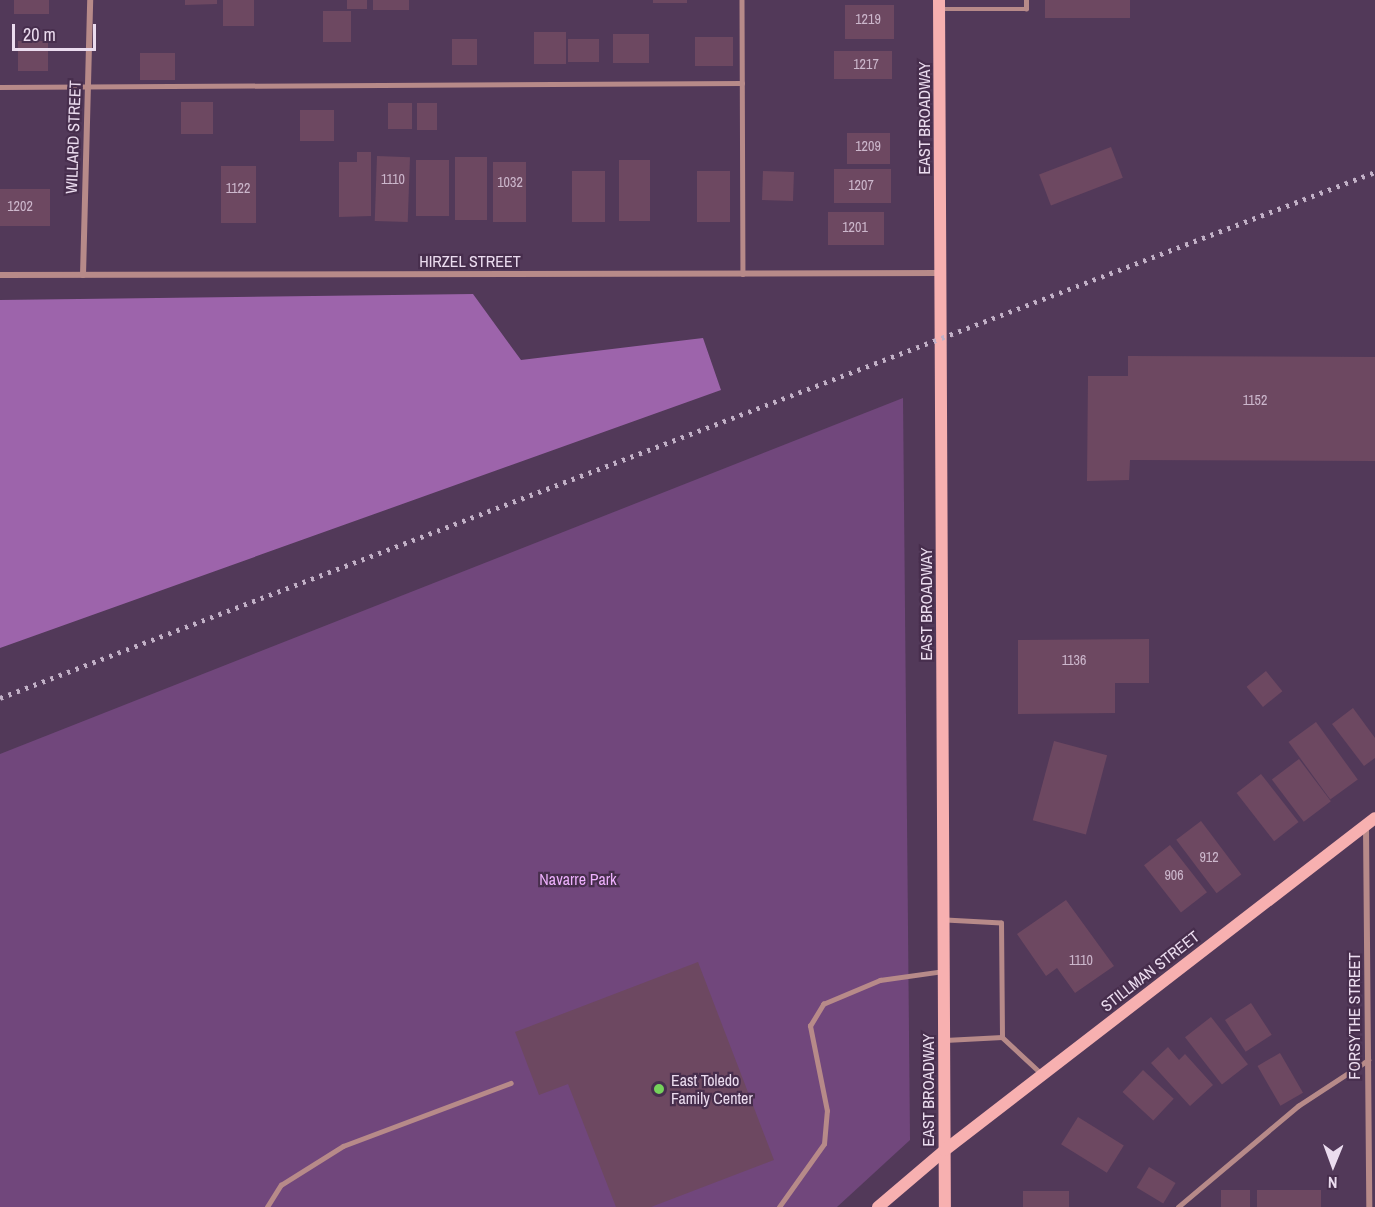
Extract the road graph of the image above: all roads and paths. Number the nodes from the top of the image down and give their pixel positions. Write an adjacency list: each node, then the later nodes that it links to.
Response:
1 (90, 0): 7 (street, WILLARD STREET)
2 (742, 0): 5 (lane)
3 (1026, 0): 4 (lane)
4 (939, 4): 8 (street, EAST BROADWAY)
5 (742, 83): 7 (lane); 9 (lane)
6 (0, 87): 7 (lane)
7 (88, 88): 11 (street, WILLARD STREET)
8 (941, 273): 9 (street, HIRZEL STREET); 13 (street, EAST BROADWAY)
9 (743, 274): 11 (street, HIRZEL STREET)
10 (0, 275): 11 (street, HIRZEL STREET)
11 (83, 275)
12 (1370, 822): 17 (street, FORSYTHE STREET); 18 (street, STILLMAN STREET)
13 (944, 920): 14 (street, EAST BROADWAY); 15 (lane)
14 (944, 971): 16 (street, EAST BROADWAY); 22 (lane)
15 (1002, 1037): 16 (lane); 18 (lane)
16 (944, 1040): 20 (street, EAST BROADWAY)
17 (1368, 1060): 25 (lane); 26 (street, FORSYTHE STREET)
18 (1043, 1075): 20 (street, STILLMAN STREET)
19 (511, 1083): 21 (lane)
20 (945, 1150): 23 (street, STILLMAN STREET); 24 (street, EAST BROADWAY)
21 (267, 1207)
22 (779, 1207)
23 (878, 1207)
24 (945, 1207)
25 (1178, 1207)
26 (1369, 1207)

